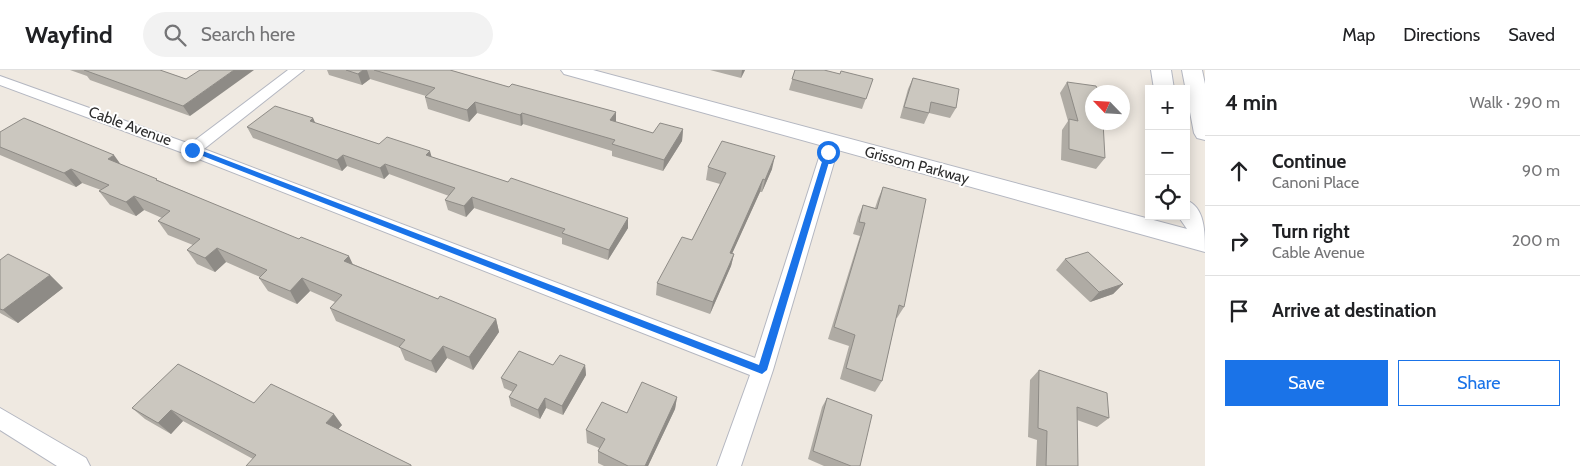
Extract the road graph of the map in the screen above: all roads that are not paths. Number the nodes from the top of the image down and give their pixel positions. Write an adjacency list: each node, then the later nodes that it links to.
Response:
1 (298, 70): 9 (street)
2 (571, 70): 8 (main road, Grissom Parkway)
3 (1161, 70): 6 (main road)
4 (1192, 70): 7 (main road)
5 (0, 80): 9 (street, Cable Avenue)
6 (1163, 85)
7 (1205, 133)
8 (832, 142): 12 (main road, Grissom Parkway); 13 (street)
9 (192, 150): 13 (street, Cable Avenue)
10 (1190, 214): 11 (main road)
11 (1205, 235)
12 (1205, 243)
13 (762, 370): 16 (street)
14 (0, 418): 15 (street)
15 (78, 466)
16 (729, 466)

